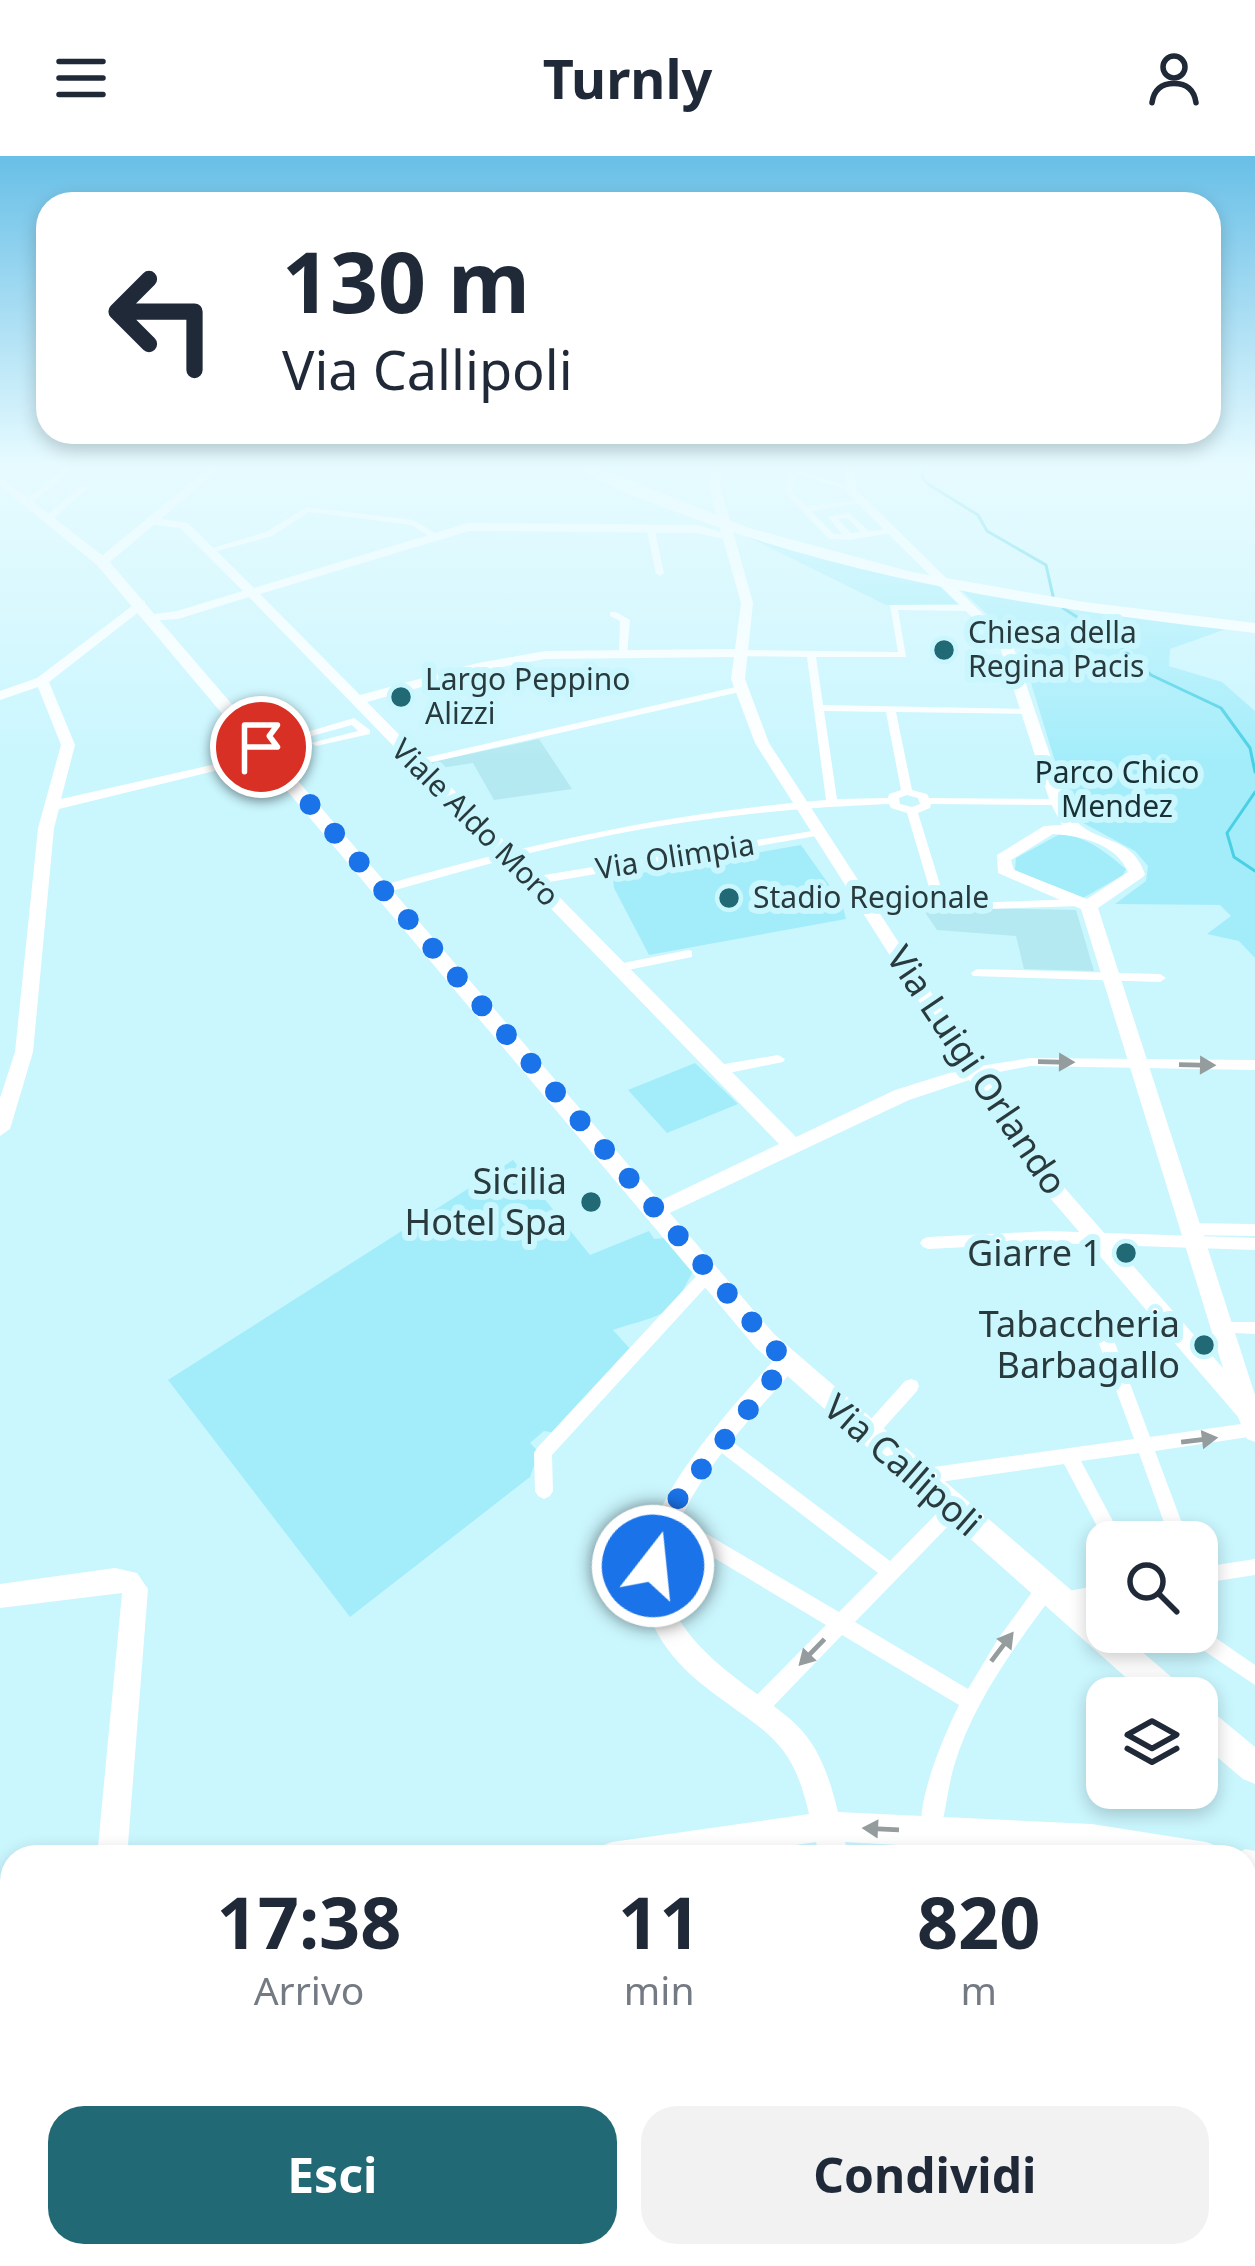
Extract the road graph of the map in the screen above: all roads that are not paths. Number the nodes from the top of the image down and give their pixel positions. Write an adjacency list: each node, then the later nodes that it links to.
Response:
1 (104, 564): 12 (main road, Via Callipoli)
2 (224, 564): 9 (street, Viale Aldo Moro)
3 (339, 564): 9 (street)
4 (658, 564): 8 (street)
5 (729, 564): 15 (street, Via Luigi Orlando)
6 (870, 564): 13 (highway)
7 (926, 564): 10 (street)
8 (660, 573)
9 (251, 592): 12 (street); 20 (street, Viale Aldo Moro)
10 (971, 608): 16 (street); 23 (street)
11 (614, 614): 14 (street)
12 (150, 616): 17 (street); 25 (main road, Via Callipoli)
13 (1255, 625)
14 (624, 652): 15 (street); 20 (street)
15 (738, 653): 16 (street); 18 (street, Via Luigi Orlando)
16 (811, 654): 21 (street)
17 (41, 681): 19 (street); 33 (street)
18 (740, 689): 26 (street); 32 (street, Via Luigi Orlando)
19 (0, 696)
20 (356, 701): 26 (street, Viale Aldo Moro)
21 (818, 708): 22 (street); 28 (street)
22 (890, 709): 23 (street); 27 (street)
23 (1029, 711): 31 (street)
24 (293, 749): 25 (street)
25 (265, 751): 33 (street); 40 (main road, Via Callipoli)
26 (415, 763): 38 (street, Viale Aldo Moro)
27 (906, 789): 29 (street); 30 (street)
28 (832, 801): 29 (street); 32 (street)
29 (887, 801): 34 (street)
30 (932, 801): 31 (street); 34 (street)
31 (1058, 802): 35 (street); 37 (street)
32 (796, 803): 36 (street, Via Luigi Orlando); 38 (street)
33 (51, 806): 54 (street)
34 (912, 814): 42 (street)
35 (1050, 829): 37 (street); 41 (street)
36 (818, 833): 39 (street, Via Olimpia); 43 (street, Via Luigi Orlando)
37 (1088, 834): 41 (street)
38 (502, 853): 39 (street, Viale Aldo Moro); 40 (street)
39 (532, 881): 45 (street, Viale Aldo Moro)
40 (381, 890): 56 (main road, Via Callipoli)
41 (1080, 906): 42 (street); 47 (street)
42 (940, 907): 43 (street)
43 (870, 910): 53 (street, Via Luigi Orlando)
44 (688, 954): 45 (street)
45 (618, 968): 52 (street, Viale Aldo Moro)
46 (977, 973): 47 (street)
47 (1113, 976): 48 (street); 50 (street)
48 (1160, 978)
49 (778, 1059): 52 (street)
50 (1140, 1063): 51 (street, one-way to 51); 53 (street, one-way to 50); 58 (street)
51 (1255, 1065)
52 (719, 1070): 55 (street, Viale Aldo Moro)
53 (974, 1072): 55 (street); 59 (street, Via Luigi Orlando)
54 (0, 1129)
55 (792, 1144): 56 (street)
56 (654, 1212): 62 (main road, Via Callipoli)
57 (1255, 1230): 58 (street)
58 (1193, 1235): 59 (street); 61 (street); 63 (street)
59 (1095, 1238): 60 (street); 64 (street, Via Luigi Orlando)
60 (928, 1244)
61 (1255, 1244)
62 (708, 1274): 67 (main road, Via Callipoli); 75 (street)
63 (1220, 1325): 64 (street); 65 (street); 69 (street)
64 (1177, 1327): 69 (street, Via Luigi Orlando)
65 (1255, 1328)
66 (1106, 1338): 72 (street)
67 (786, 1362): 70 (main road, Via Callipoli); 71 (street)
68 (911, 1386): 70 (street)
69 (1252, 1425): 72 (street, one-way to 69)
70 (868, 1434): 74 (main road, Via Callipoli)
71 (720, 1442): 77 (street); 81 (street)
72 (1146, 1446): 73 (street); 79 (street)
73 (1069, 1456): 74 (street); 78 (street)
74 (916, 1477): 76 (main road, Via Callipoli)
75 (544, 1491)
76 (952, 1509): 81 (street); 85 (main road, Via Callipoli)
77 (665, 1519): 86 (street); 91 (street)
78 (1104, 1521)
79 (1173, 1521)
80 (1255, 1567): 82 (street)
81 (890, 1572): 86 (street)
82 (1218, 1573)
83 (1086, 1594): 85 (street)
84 (0, 1596): 96 (street)
85 (1051, 1596): 89 (main road, Via Callipoli); 90 (street, one-way to 85)
86 (840, 1623): 90 (street); 91 (street, one-way to 91)
87 (1218, 1650): 88 (street)
88 (1255, 1676)
89 (1147, 1677)
90 (969, 1700): 95 (street)
91 (755, 1710): 94 (street)
92 (1218, 1737): 93 (main road)
93 (1255, 1768)
94 (825, 1826): 95 (street, one-way to 94); 97 (street); 98 (street); 99 (street)
95 (930, 1832): 100 (street)
96 (113, 1845)
97 (698, 1845)
98 (824, 1845)
99 (831, 1845)
100 (1035, 1845)

